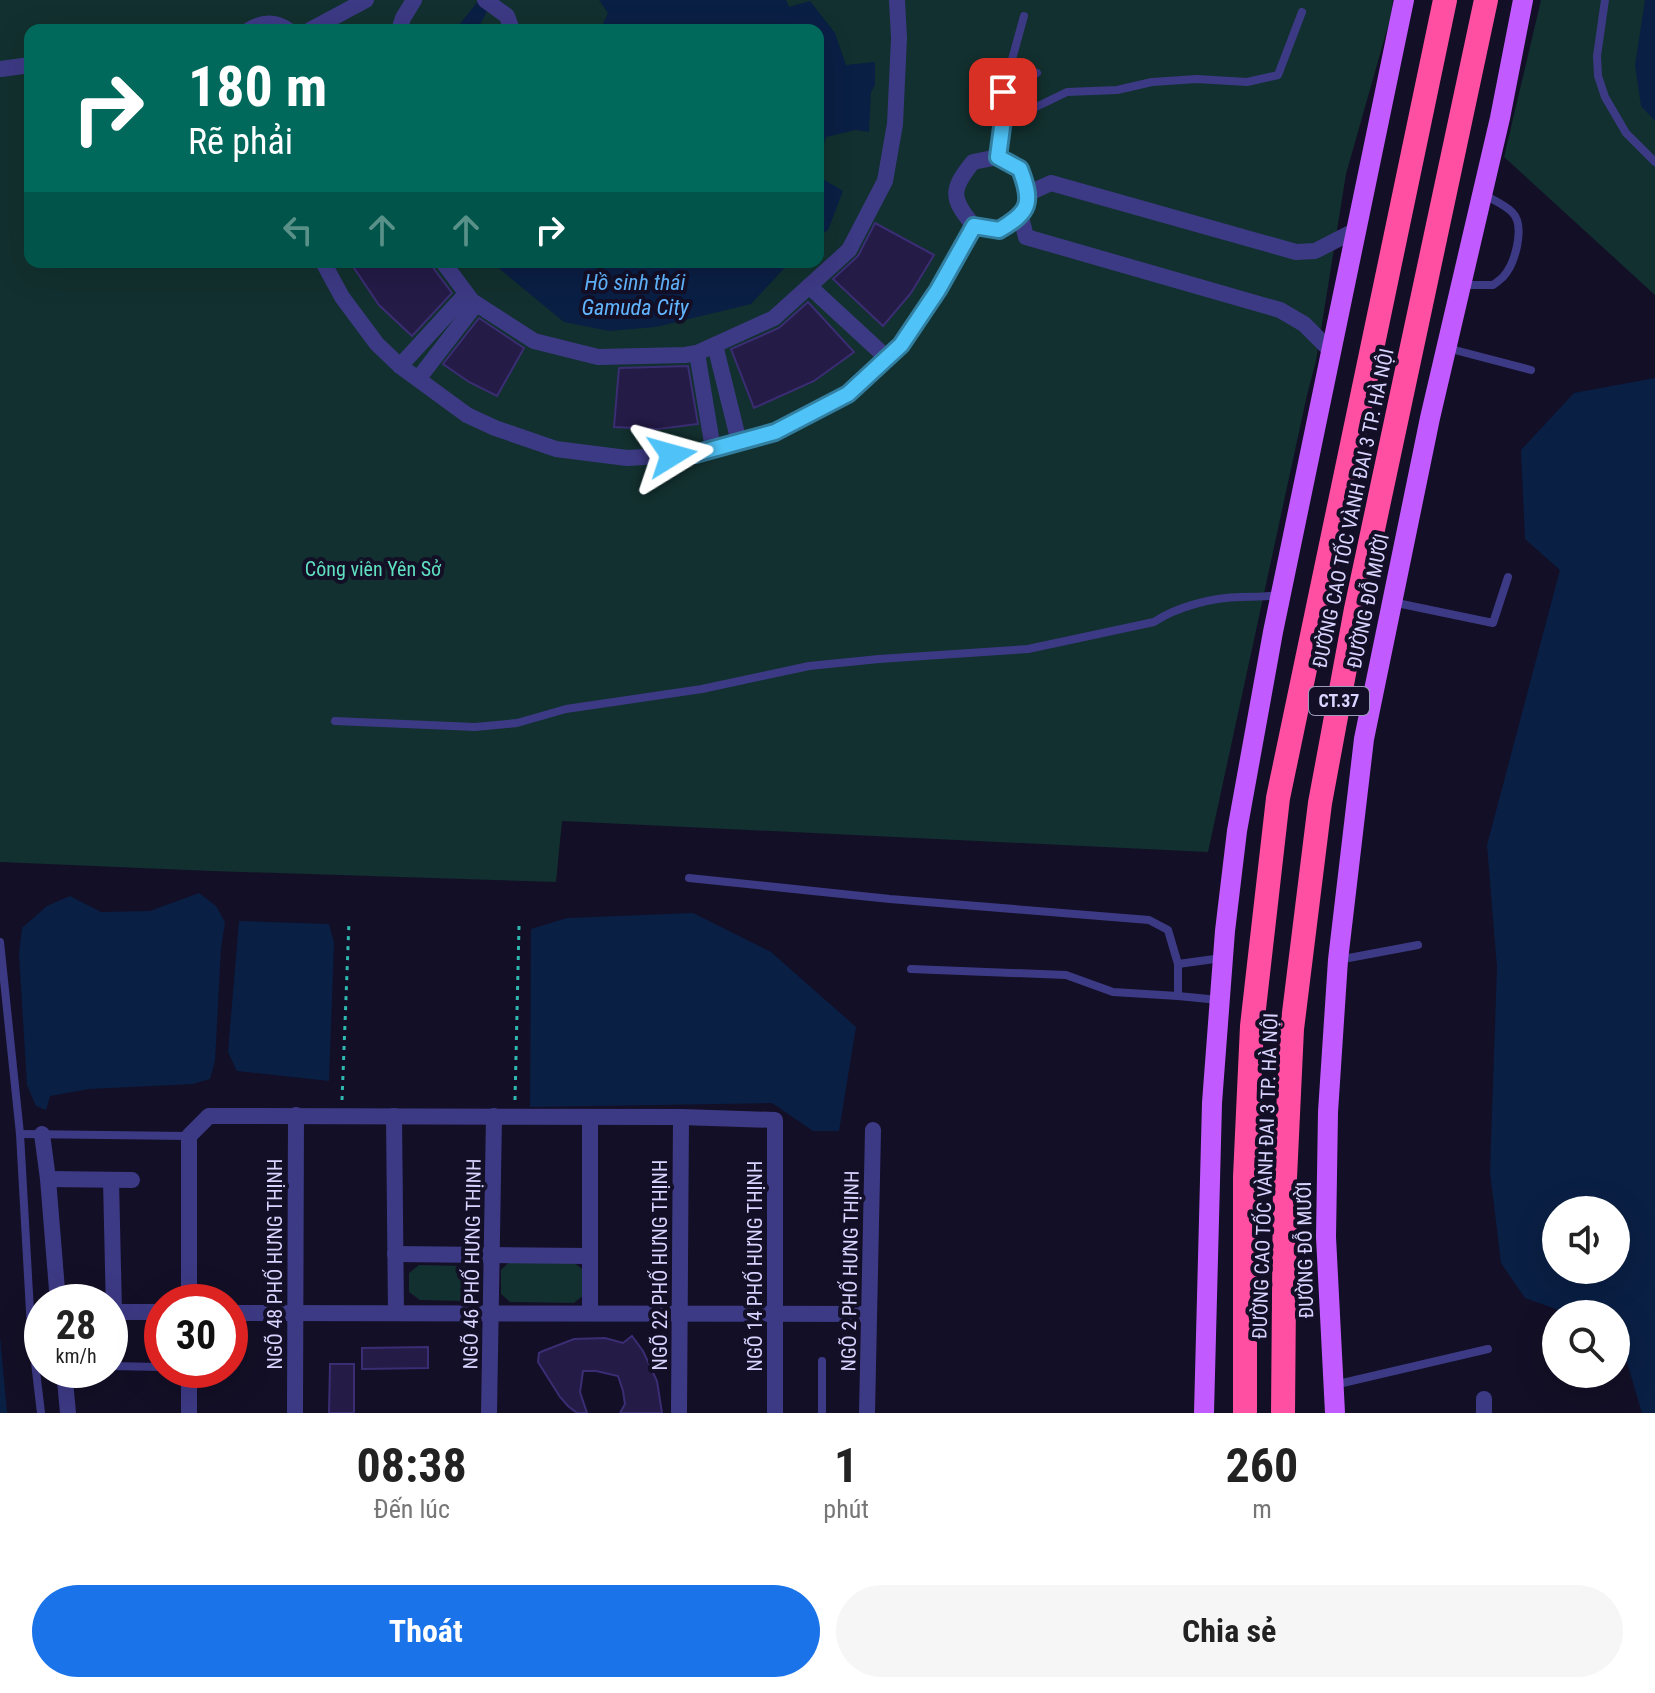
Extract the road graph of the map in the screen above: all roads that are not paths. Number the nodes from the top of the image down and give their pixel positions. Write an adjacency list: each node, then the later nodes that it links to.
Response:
1 (366, 0): 12 (street)
2 (414, 0): 13 (street)
3 (897, 0): 30 (street)
4 (1404, 0): 26 (main road)
5 (1445, 0): 96 (highway, ĐƯỜNG CAO TỐC VÀNH ĐAI 3 TP. HÀ NỘI / CT.37)
6 (1486, 0): 97 (highway, ĐƯỜNG CAO TỐC VÀNH ĐAI 3 TP. HÀ NỘI / CT.37)
7 (1523, 0): 23 (main road, ĐƯỜNG ĐỖ MƯỜI)
8 (1605, 0): 21 (lane)
9 (490, 3): 14 (street)
10 (1302, 12): 19 (lane)
11 (1024, 16): 18 (lane)
12 (321, 24)
13 (401, 24)
14 (510, 24)
15 (24, 66): 16 (street)
16 (1, 69)
17 (1037, 73): 18 (lane)
18 (1003, 92): 19 (lane)
19 (1002, 127): 20 (lane)
20 (998, 157): 22 (street); 25 (street)
21 (1655, 162)
22 (1029, 193): 24 (street); 26 (street)
23 (1483, 193): 29 (main road, ĐƯỜNG ĐỖ MƯỜI); 29 (lane)
24 (1021, 217): 25 (street); 34 (street)
25 (974, 226): 36 (street)
26 (1356, 230): 34 (main road)
27 (326, 268): 37 (street)
28 (448, 268): 31 (street)
29 (1461, 285): 33 (main road, ĐƯỜNG ĐỖ MƯỜI)
30 (807, 288): 32 (street); 36 (street)
31 (471, 299): 35 (street); 37 (street); 39 (street)
32 (715, 345): 35 (street); 40 (street)
33 (1447, 348): 38 (lane); 44 (main road, ĐƯỜNG ĐỖ MƯỜI)
34 (1331, 351): 43 (main road)
35 (697, 353): 41 (street)
36 (883, 361): 40 (street)
37 (400, 366): 39 (street)
38 (1531, 370)
39 (418, 379): 41 (street)
40 (739, 442): 41 (street)
41 (713, 449)
42 (1508, 577): 44 (lane)
43 (1280, 595): 45 (lane); 49 (main road)
44 (1392, 602): 50 (main road, ĐƯỜNG ĐỖ MƯỜI)
45 (335, 721)
46 (689, 878): 51 (lane)
47 (0, 942): 61 (lane)
48 (1418, 945): 50 (lane)
49 (1223, 958): 51 (lane); 54 (main road)
50 (1338, 960): 83 (main road, ĐƯỜNG ĐỖ MƯỜI)
51 (1178, 964): 53 (lane)
52 (911, 969): 53 (lane)
53 (1178, 996): 54 (lane)
54 (1219, 1000): 95 (main road)
55 (296, 1115): 56 (street); 63 (street); 74 (street, NGÕ 48 PHỐ HƯNG THỊNH)
56 (394, 1116): 57 (street); 67 (street)
57 (494, 1116): 58 (street); 68 (street, NGÕ 46 PHỐ HƯNG THỊNH)
58 (590, 1117): 59 (street); 69 (street)
59 (681, 1117): 78 (street, NGÕ 22 PHỐ HƯNG THỊNH); 79 (street, NGÕ 14 PHỐ HƯNG THỊNH)
60 (873, 1130): 80 (street, NGÕ 2 PHỐ HƯNG THỊNH)
61 (20, 1134): 62 (lane); 86 (lane)
62 (42, 1134): 63 (lane); 64 (street)
63 (189, 1136): 72 (street)
64 (48, 1179): 65 (street); 70 (street)
65 (111, 1180): 66 (street); 71 (street)
66 (132, 1180)
67 (395, 1254): 68 (street); 75 (street)
68 (492, 1255): 69 (street); 76 (street, NGÕ 46 PHỐ HƯNG THỊNH)
69 (590, 1256): 77 (street)
70 (57, 1284)
71 (112, 1284)
72 (189, 1284)
73 (248, 1313): 74 (street)
74 (296, 1313): 75 (street); 89 (street, NGÕ 48 PHỐ HƯNG THỊNH)
75 (396, 1313): 76 (street)
76 (491, 1313): 77 (street); 90 (street, NGÕ 46 PHỐ HƯNG THỊNH)
77 (590, 1313): 78 (street)
78 (680, 1314): 79 (street); 91 (street, NGÕ 22 PHỐ HƯNG THỊNH)
79 (775, 1314): 80 (street); 92 (street, NGÕ 14 PHỐ HƯNG THỊNH)
80 (869, 1314): 94 (street, NGÕ 2 PHỐ HƯNG THỊNH)
81 (1488, 1349): 83 (lane)
82 (822, 1361): 93 (lane)
83 (1333, 1385): 98 (main road, ĐƯỜNG ĐỖ MƯỜI)
84 (66, 1388): 87 (street)
85 (189, 1388): 88 (street)
86 (41, 1413)
87 (68, 1413)
88 (189, 1413)
89 (295, 1413)
90 (489, 1413)
91 (679, 1413)
92 (775, 1413)
93 (822, 1413)
94 (867, 1413)
95 (1204, 1413)
96 (1245, 1413)
97 (1283, 1413)
98 (1335, 1413)

